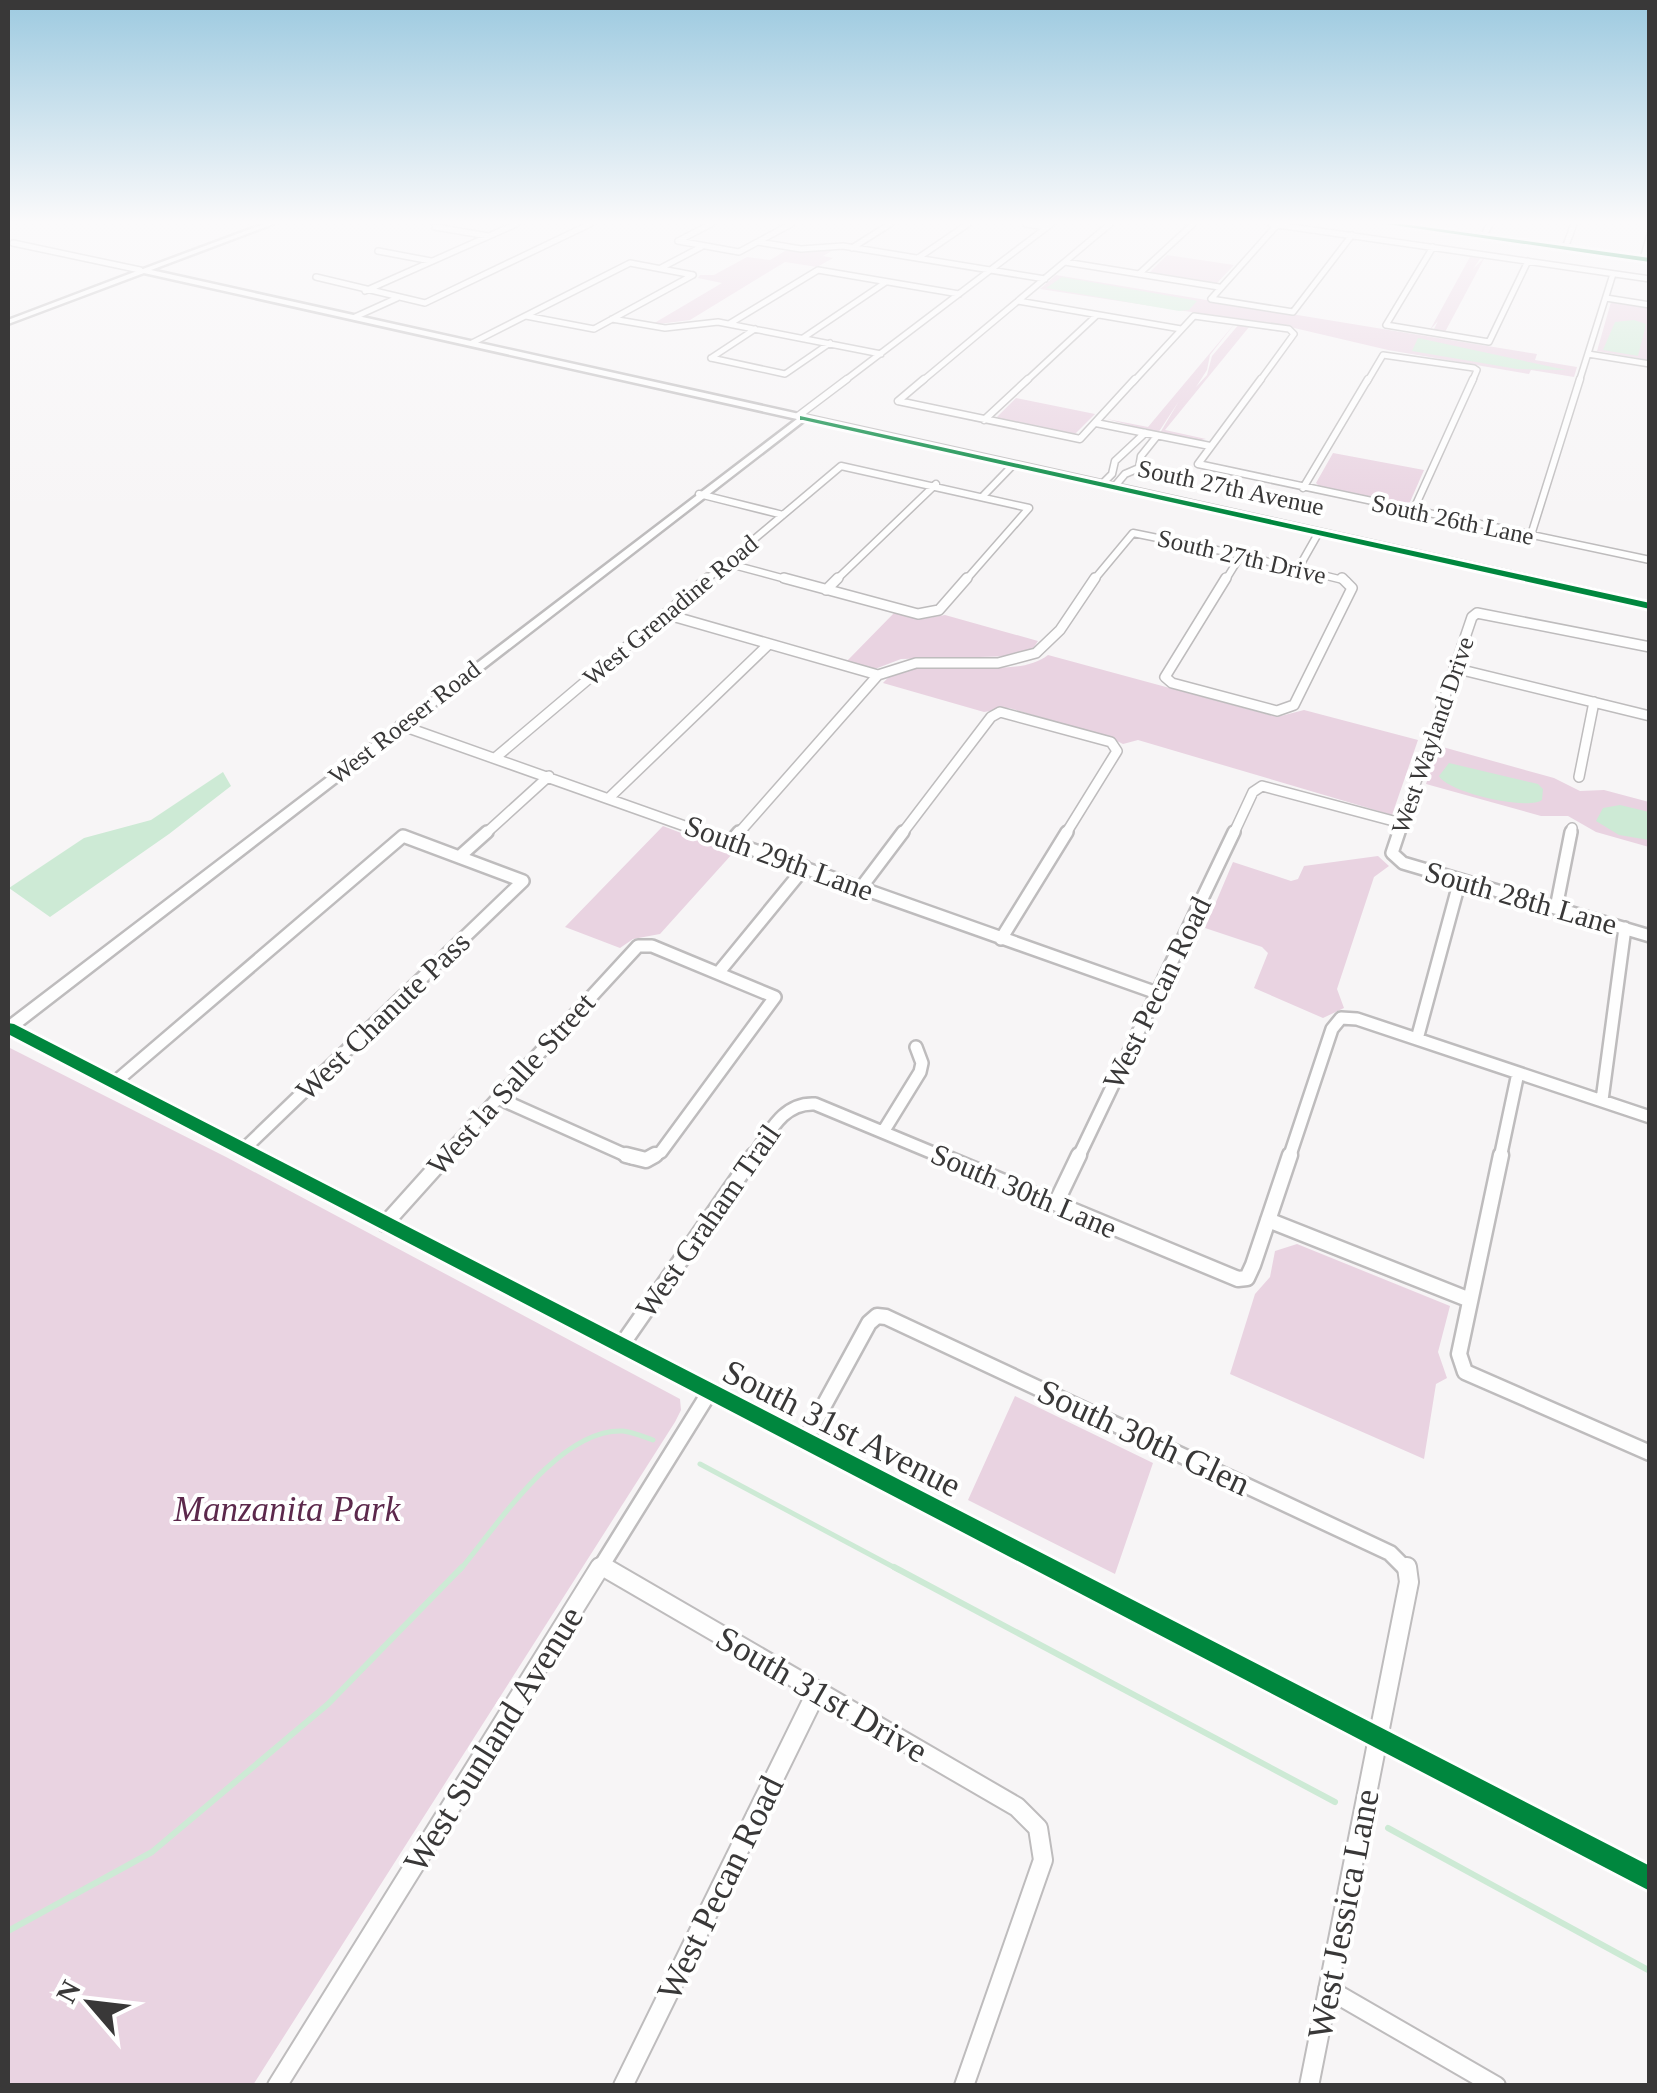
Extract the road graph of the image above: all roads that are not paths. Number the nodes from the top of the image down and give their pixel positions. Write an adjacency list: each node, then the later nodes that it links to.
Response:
1 (377, 322): 21 (main road, South 27th Avenue)
2 (515, 322): 21 (street)
3 (552, 322): 4 (street)
4 (607, 322)
5 (627, 322): 17 (street)
6 (733, 322): 17 (street)
7 (827, 322): 20 (street)
8 (923, 322): 23 (street, West Roeser Road)
9 (993, 322): 26 (street)
10 (1090, 322): 28 (street)
11 (1137, 322): 19 (street)
12 (1190, 322): 19 (street)
13 (1238, 322): 32 (street)
14 (1388, 322): 15 (street)
15 (1497, 322)
16 (1598, 322): 24 (street)
17 (729, 324): 18 (street)
18 (754, 329): 20 (street); 22 (street)
19 (1181, 329): 29 (street)
20 (803, 338): 22 (street)
21 (472, 343): 27 (main road, South 27th Avenue)
22 (830, 344): 23 (street)
23 (880, 354): 27 (street, West Roeser Road)
24 (1588, 354): 25 (street); 43 (street)
25 (1650, 364)
26 (898, 401): 28 (street)
27 (800, 417): 33 (main road, South 27th Avenue); 38 (main road, West Roeser Road)
28 (984, 420): 29 (street)
29 (1096, 423): 30 (street)
30 (1146, 433): 31 (street); 35 (street)
31 (1157, 436): 32 (street); 36 (street)
32 (1210, 446): 37 (street, South 26th Lane)
33 (1013, 465): 35 (main road, South 27th Avenue); 39 (street)
34 (936, 484): 39 (street); 41 (street, West Grenadine Road); 48 (street)
35 (1102, 484): 36 (main road, South 27th Avenue)
36 (1114, 487): 42 (main road, South 27th Avenue)
37 (1303, 488): 40 (street, South 26th Lane); 40 (street)
38 (699, 494): 41 (street); 57 (main road, West Roeser Road)
39 (984, 495): 48 (street)
40 (1413, 511): 43 (street, South 26th Lane)
41 (783, 515): 46 (street, West Grenadine Road)
42 (1319, 532): 47 (street); 49 (main road, South 27th Avenue)
43 (1531, 536): 45 (street, South 26th Lane)
44 (1241, 556): 47 (street, South 27th Drive); 47 (street, South 27th Drive); 54 (street, South 27th Drive)
45 (1650, 560)
46 (726, 562): 48 (street); 50 (street, West Grenadine Road)
47 (1298, 568)
48 (826, 590)
49 (1650, 606)
50 (665, 614): 51 (street); 58 (street, West Grenadine Road)
51 (769, 644): 54 (street); 61 (street)
52 (1649, 647): 53 (street, West Wayland Drive)
53 (1454, 668): 55 (street); 62 (street, West Wayland Drive)
54 (878, 675): 64 (street)
55 (1594, 702): 56 (street); 60 (street)
56 (1650, 716)
57 (400, 725): 58 (street, South 29th Lane); 76 (main road, West Roeser Road)
58 (495, 758): 59 (street, South 29th Lane)
59 (549, 776): 61 (street, South 29th Lane); 65 (street)
60 (1579, 776)
61 (610, 798): 64 (street, South 29th Lane)
62 (1401, 823): 66 (street, West Wayland Drive); 75 (street, West Pecan Road)
63 (1572, 828): 70 (street)
64 (732, 840): 67 (street, South 29th Lane)
65 (459, 857): 80 (street); 86 (street, West Chanute Pass)
66 (1394, 858): 68 (street, South 28th Lane)
67 (805, 866): 69 (street, South 29th Lane); 74 (street)
68 (1460, 880): 70 (street, South 28th Lane); 77 (street)
69 (860, 889): 73 (street, South 29th Lane); 73 (street)
70 (1556, 908): 71 (street, South 28th Lane)
71 (1624, 928): 72 (street, South 28th Lane); 82 (street)
72 (1650, 936)
73 (1002, 939): 75 (street, South 29th Lane)
74 (719, 972): 81 (street, West la Salle Street); 81 (street)
75 (1157, 993): 87 (street, West Pecan Road)
76 (8, 1029): 80 (main road, South 31st Avenue)
77 (1417, 1039): 79 (street); 88 (street)
78 (916, 1046): 85 (street)
79 (1518, 1073): 82 (street); 90 (street)
80 (114, 1083): 86 (main road, South 31st Avenue)
81 (498, 1098): 89 (street, West la Salle Street)
82 (1602, 1100): 84 (street)
83 (801, 1103): 85 (street, South 30th Lane); 91 (street, West Graham Trail)
84 (1650, 1117)
85 (884, 1132): 87 (street, South 30th Lane)
86 (243, 1150): 89 (main road, South 31st Avenue)
87 (1056, 1203): 88 (street, South 30th Lane)
88 (1268, 1220): 90 (street)
89 (385, 1224): 91 (main road, South 31st Avenue)
90 (1470, 1300): 94 (street)
91 (621, 1346): 92 (main road, South 31st Avenue)
92 (709, 1393): 93 (main road, South 31st Avenue); 95 (street, West Sunland Avenue)
93 (804, 1442): 96 (street, South 30th Glen); 98 (main road, South 31st Avenue)
94 (1650, 1453)
95 (602, 1566): 97 (street, South 31st Drive); 101 (street, West Sunland Avenue)
96 (1407, 1566): 98 (street, West Jessica Lane)
97 (816, 1691): 102 (street, West Pecan Road); 103 (street, South 31st Drive)
98 (1378, 1738): 99 (main road, South 31st Avenue); 100 (street, West Jessica Lane)
99 (1650, 1879)
100 (1328, 1989): 104 (street, West Jessica Lane); 105 (street)
101 (277, 2086)
102 (623, 2086)
103 (964, 2086)
104 (1308, 2086)
105 (1496, 2086)

